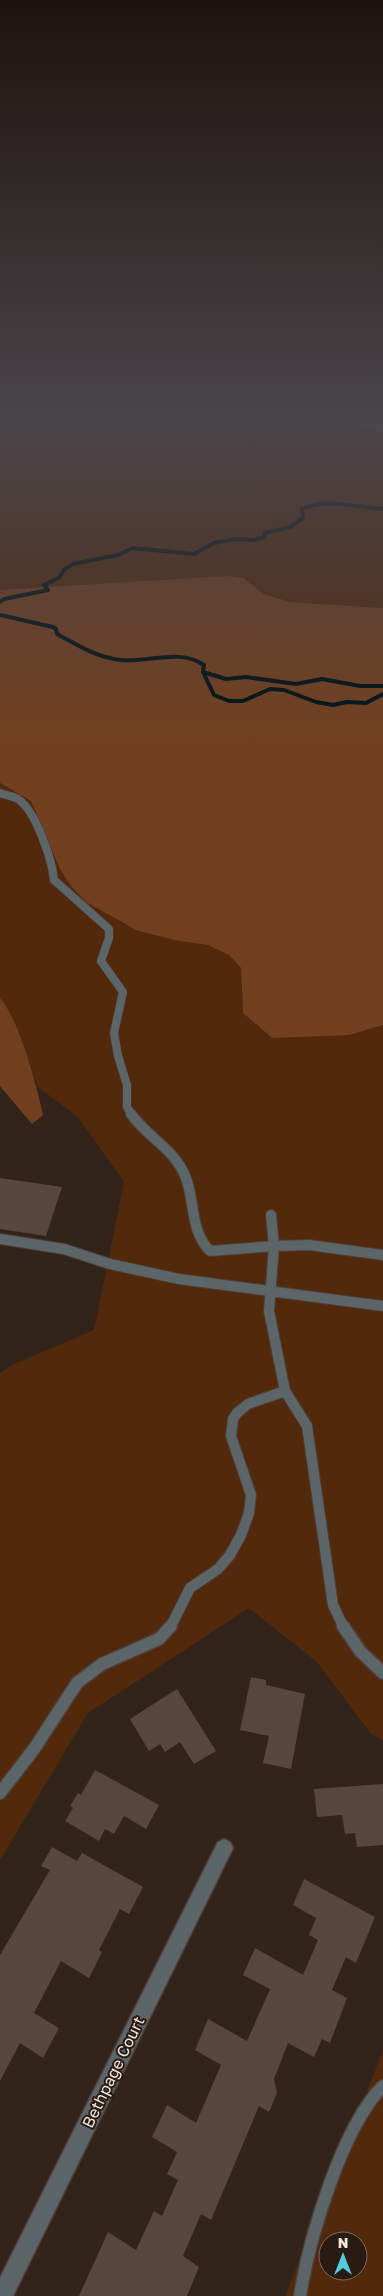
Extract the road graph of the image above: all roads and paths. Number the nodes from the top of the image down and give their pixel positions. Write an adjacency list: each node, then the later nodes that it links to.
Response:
1 (0, 793): 4 (lane)
2 (271, 1215): 4 (lane)
3 (0, 1239): 6 (lane)
4 (274, 1246): 5 (lane); 6 (lane)
5 (383, 1255)
6 (268, 1291): 7 (lane); 8 (lane)
7 (383, 1306)
8 (285, 1391): 9 (lane); 10 (lane)
9 (383, 1673)
10 (0, 1793)
11 (224, 1848): 13 (street, Bethpage Court)
12 (383, 2086): 14 (lane)
13 (2, 2296)
14 (300, 2296)

